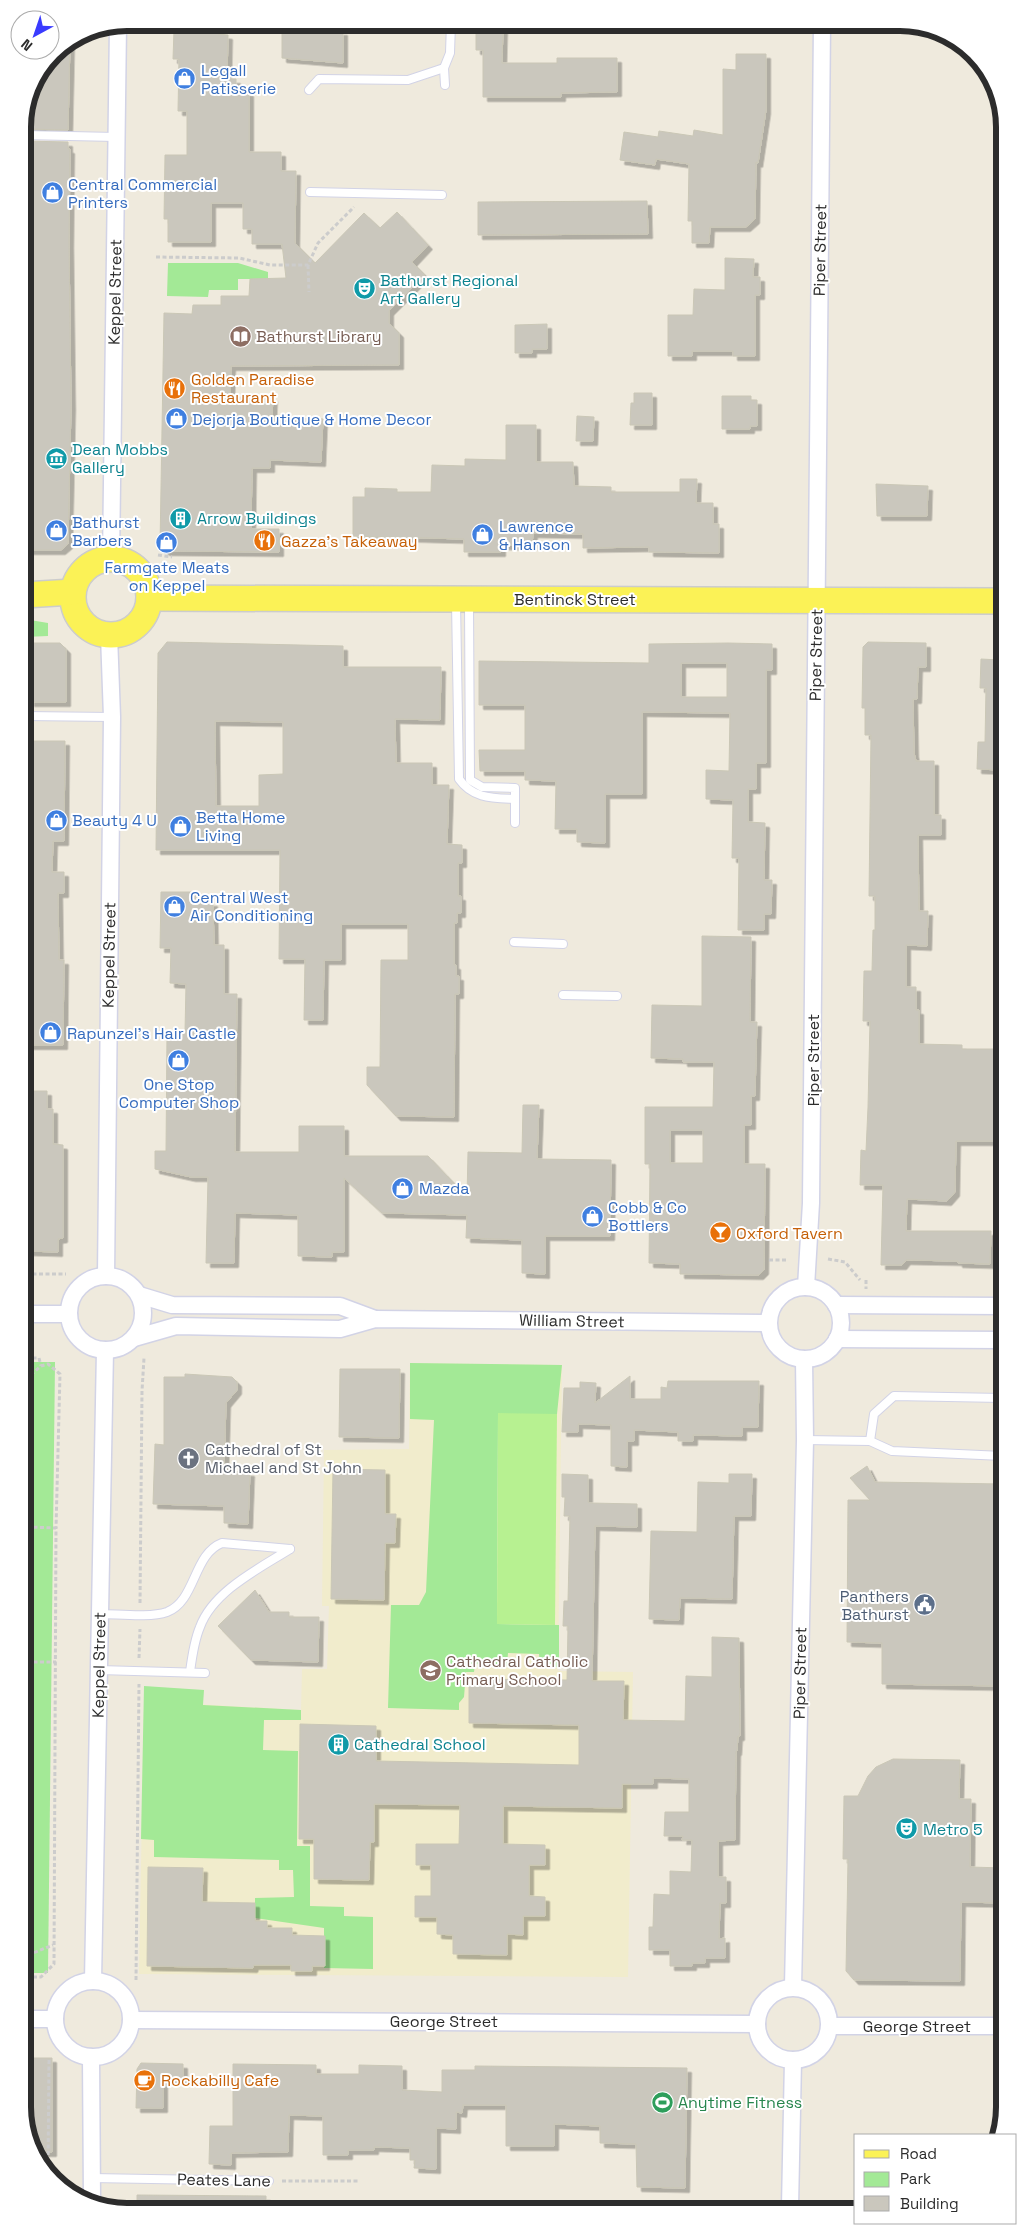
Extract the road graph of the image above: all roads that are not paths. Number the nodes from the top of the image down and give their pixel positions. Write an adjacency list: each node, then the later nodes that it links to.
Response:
1 (451, 31): 4 (lane)
2 (822, 31): 16 (street, Piper Street)
3 (118, 32): 8 (street, Keppel Street)
4 (444, 68): 5 (lane); 6 (lane)
5 (445, 85)
6 (309, 90)
7 (31, 135): 8 (lane)
8 (116, 137): 11 (street, Keppel Street)
9 (310, 192): 10 (lane)
10 (442, 195)
11 (111, 559): 12 (main road); 14 (main road)
12 (73, 592): 13 (main road); 18 (main road)
13 (31, 595)
14 (149, 598): 15 (main road, Bentinck Street); 18 (main road)
15 (462, 599): 16 (main road, Bentinck Street); 21 (lane); 21 (lane)
16 (817, 600): 17 (main road, Bentinck Street); 28 (street, Piper Street)
17 (996, 601)
18 (109, 635): 20 (street, Keppel Street)
19 (31, 716): 20 (lane)
20 (112, 717): 27 (street, Keppel Street)
21 (515, 799): 22 (lane)
22 (515, 823)
23 (514, 942): 24 (lane)
24 (563, 944)
25 (563, 995): 26 (lane)
26 (617, 996)
27 (106, 1276): 29 (street, William Street); 33 (street)
28 (806, 1286): 30 (street); 35 (street)
29 (139, 1295): 34 (street, William Street); 36 (street)
30 (836, 1305): 31 (street); 37 (street)
31 (996, 1306)
32 (31, 1314): 33 (street)
33 (69, 1314): 39 (street)
34 (375, 1319): 35 (street, William Street); 36 (street, William Street)
35 (768, 1323): 40 (street)
36 (134, 1338): 39 (street, William Street)
37 (837, 1339): 38 (street); 40 (street)
38 (996, 1340)
39 (105, 1350): 45 (street, Keppel Street)
40 (804, 1359): 42 (street, Piper Street)
41 (996, 1398): 43 (lane)
42 (805, 1440): 43 (lane); 50 (street, Piper Street)
43 (870, 1441): 44 (lane)
44 (996, 1456)
45 (100, 1614): 46 (street, Keppel Street); 47 (lane)
46 (99, 1670): 47 (lane); 49 (street, Keppel Street)
47 (190, 1672): 48 (lane)
48 (205, 1673)
49 (94, 1981): 52 (street); 53 (street)
50 (793, 1987): 54 (street); 55 (street)
51 (31, 2019): 52 (street)
52 (55, 2019): 57 (street)
53 (131, 2020): 54 (street, George Street); 57 (street)
54 (757, 2024): 58 (street)
55 (830, 2026): 56 (street, George Street); 58 (street)
56 (996, 2026)
57 (91, 2057): 59 (street)
58 (792, 2060): 62 (street)
59 (91, 2178): 60 (lane, Peates Lane); 61 (street)
60 (269, 2181)
61 (92, 2196)
62 (790, 2203)

